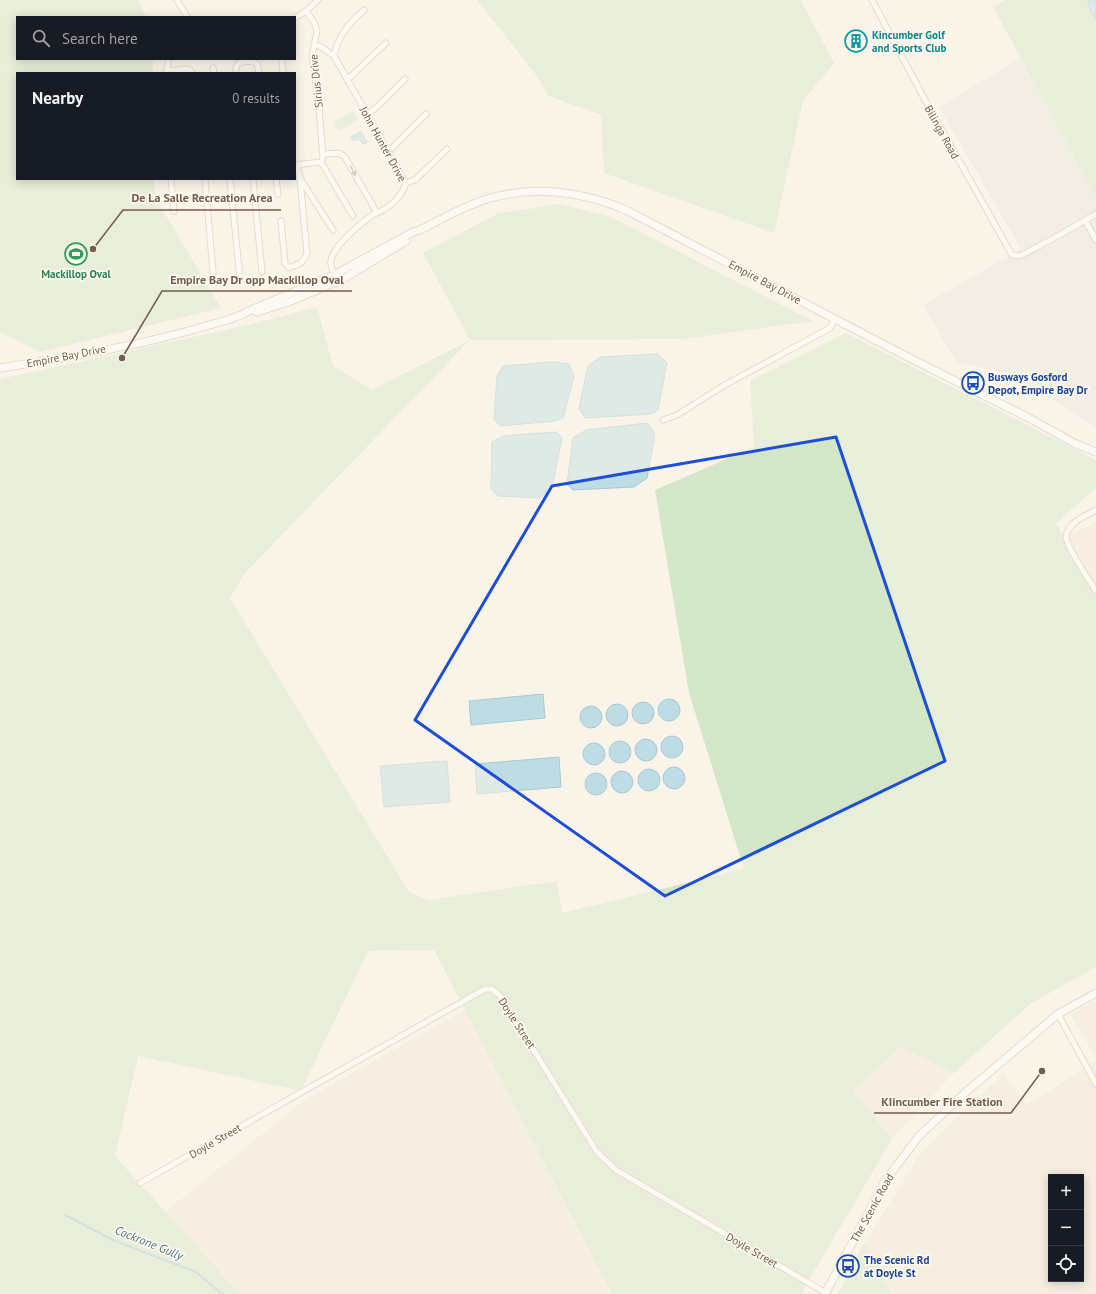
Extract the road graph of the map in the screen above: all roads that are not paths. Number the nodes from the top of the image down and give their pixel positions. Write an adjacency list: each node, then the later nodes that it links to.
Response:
1 (177, 0): 6 (street)
2 (318, 0): 5 (street)
3 (872, 0): 41 (street, Bilinga Road)
4 (364, 10): 10 (street)
5 (306, 11): 7 (street); 9 (street, Sirius Drive)
6 (186, 16)
7 (296, 17)
8 (386, 43): 21 (street)
9 (314, 44): 10 (street, John Hunter Drive); 26 (street, Sirius Drive)
10 (334, 56): 21 (street, John Hunter Drive)
11 (169, 60): 15 (street)
12 (253, 60): 18 (street)
13 (253, 60): 17 (street)
14 (282, 62): 19 (street)
15 (167, 72): 16 (street)
16 (191, 72)
17 (236, 72)
18 (259, 72)
19 (283, 72)
20 (405, 79): 22 (street)
21 (347, 80): 22 (street, John Hunter Drive)
22 (367, 114): 25 (street, John Hunter Drive)
23 (426, 114): 25 (street)
24 (447, 149): 35 (street)
25 (387, 150): 35 (street, John Hunter Drive)
26 (323, 154): 27 (street); 38 (street, one-way to 38)
27 (321, 162): 28 (street); 40 (street)
28 (296, 165): 29 (street)
29 (300, 179): 42 (street); 43 (street)
30 (171, 180): 37 (street)
31 (205, 180): 50 (street)
32 (230, 180): 49 (street)
33 (253, 180): 47 (street)
34 (276, 180): 36 (street)
35 (406, 183): 38 (street, John Hunter Drive)
36 (278, 194)
37 (174, 211)
38 (377, 213): 48 (street, John Hunter Drive)
39 (1096, 214): 41 (street)
40 (353, 216)
41 (1085, 220): 45 (street)
42 (281, 221)
43 (333, 230)
44 (420, 230): 46 (main road, Empire Bay Drive); 48 (main road, Empire Bay Drive); 53 (main road, Empire Bay Drive)
45 (1096, 240)
46 (362, 268): 48 (main road); 51 (main road, Empire Bay Drive)
47 (262, 272)
48 (334, 275): 51 (main road); 52 (main road, Empire Bay Drive)
49 (240, 279)
50 (216, 282)
51 (313, 292): 52 (main road, Empire Bay Drive)
52 (247, 313): 54 (main road, Empire Bay Drive)
53 (835, 319): 55 (street); 56 (main road, Empire Bay Drive)
54 (0, 368)
55 (663, 420)
56 (1096, 452)
57 (1096, 510): 58 (street)
58 (1096, 590)
59 (1096, 993): 60 (main road, The Scenic Road)
60 (1058, 1014): 61 (street); 63 (main road, The Scenic Road)
61 (1096, 1084)
62 (140, 1183): 63 (street, Doyle Street)
63 (826, 1293)

